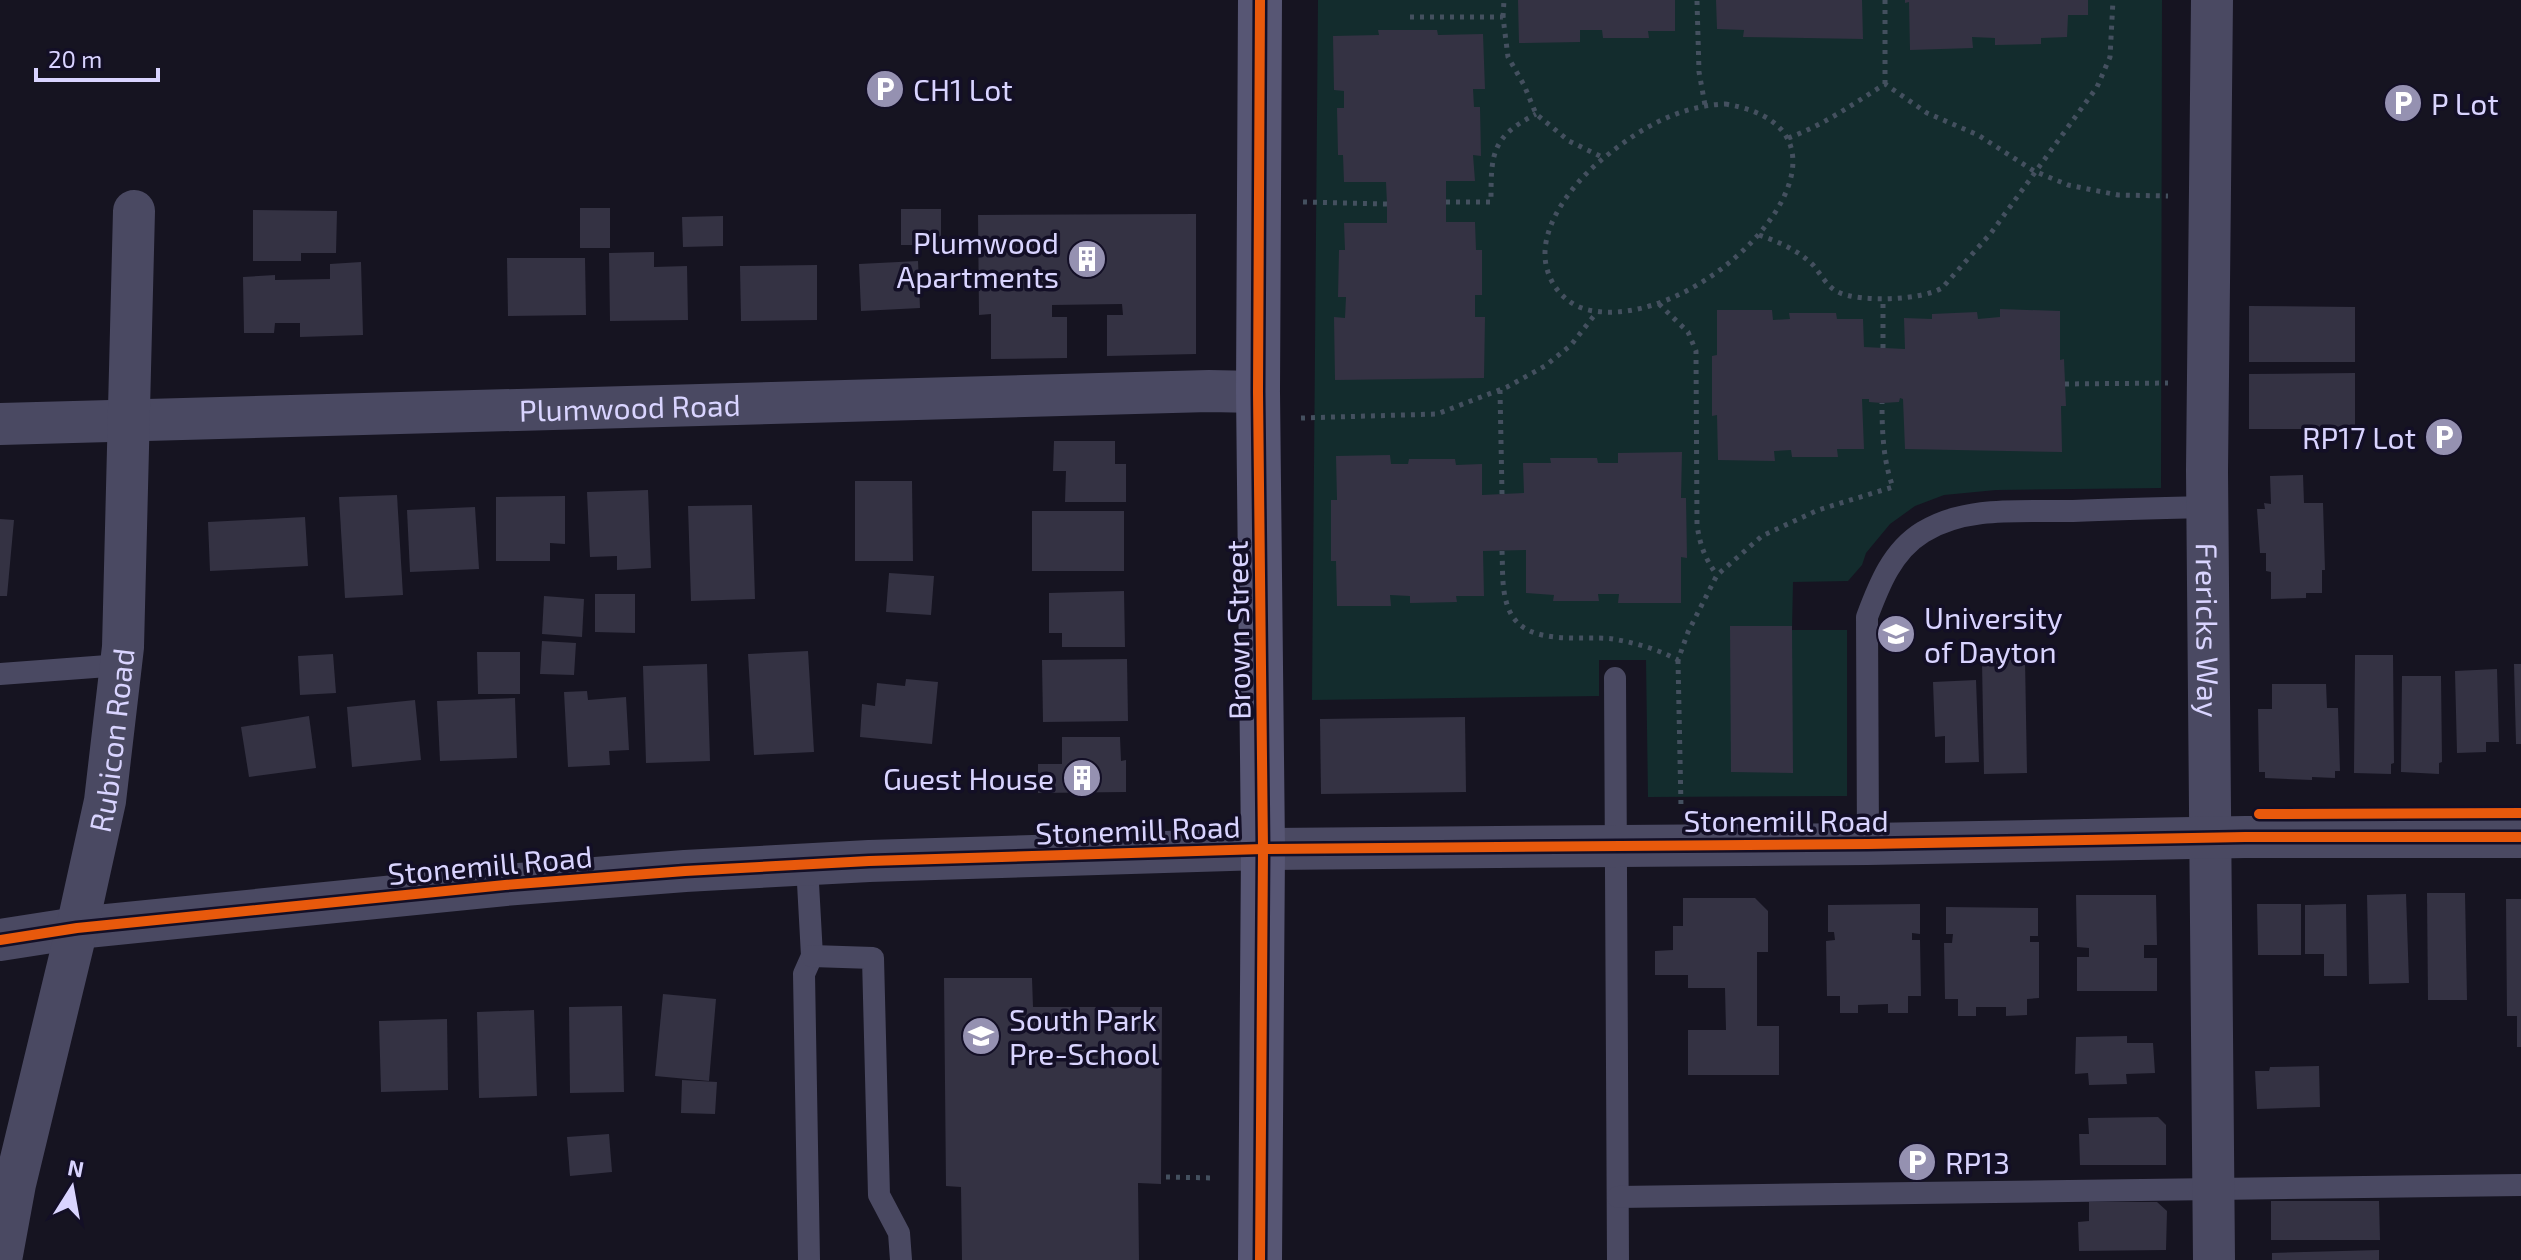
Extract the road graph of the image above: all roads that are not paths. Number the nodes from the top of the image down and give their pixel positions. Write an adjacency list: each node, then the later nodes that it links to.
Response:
1 (1260, 0): 4 (street, Brown Street)
2 (2212, 0): 7 (street, Frericks Way)
3 (134, 211): 5 (street, Rubicon Road)
4 (1258, 392): 5 (street, Plumwood Road); 15 (street, Brown Street)
5 (127, 422): 6 (street, Plumwood Road); 8 (street, Rubicon Road)
6 (0, 424)
7 (2208, 507): 11 (street, Frericks Way); 13 (lane)
8 (121, 665): 9 (lane); 17 (street, Rubicon Road)
9 (0, 674)
10 (1615, 678): 14 (lane)
11 (2211, 837): 12 (street, Stonemill Road); 13 (street, Stonemill Road); 21 (street, Frericks Way)
12 (2521, 837)
13 (1868, 844): 14 (street, Stonemill Road)
14 (1615, 845): 15 (street, Stonemill Road); 22 (lane)
15 (1263, 849): 16 (street, Stonemill Road); 26 (street, Brown Street)
16 (807, 865): 17 (street, Stonemill Road); 19 (lane)
17 (77, 928): 18 (street, Stonemill Road); 23 (street, Rubicon Road)
18 (0, 940)
19 (812, 956): 24 (lane); 25 (lane)
20 (2521, 1185): 21 (lane)
21 (2213, 1188): 22 (lane); 28 (street, Frericks Way)
22 (1618, 1197): 27 (lane)
23 (1, 1260)
24 (809, 1260)
25 (901, 1260)
26 (1260, 1260)
27 (1618, 1260)
28 (2214, 1260)

